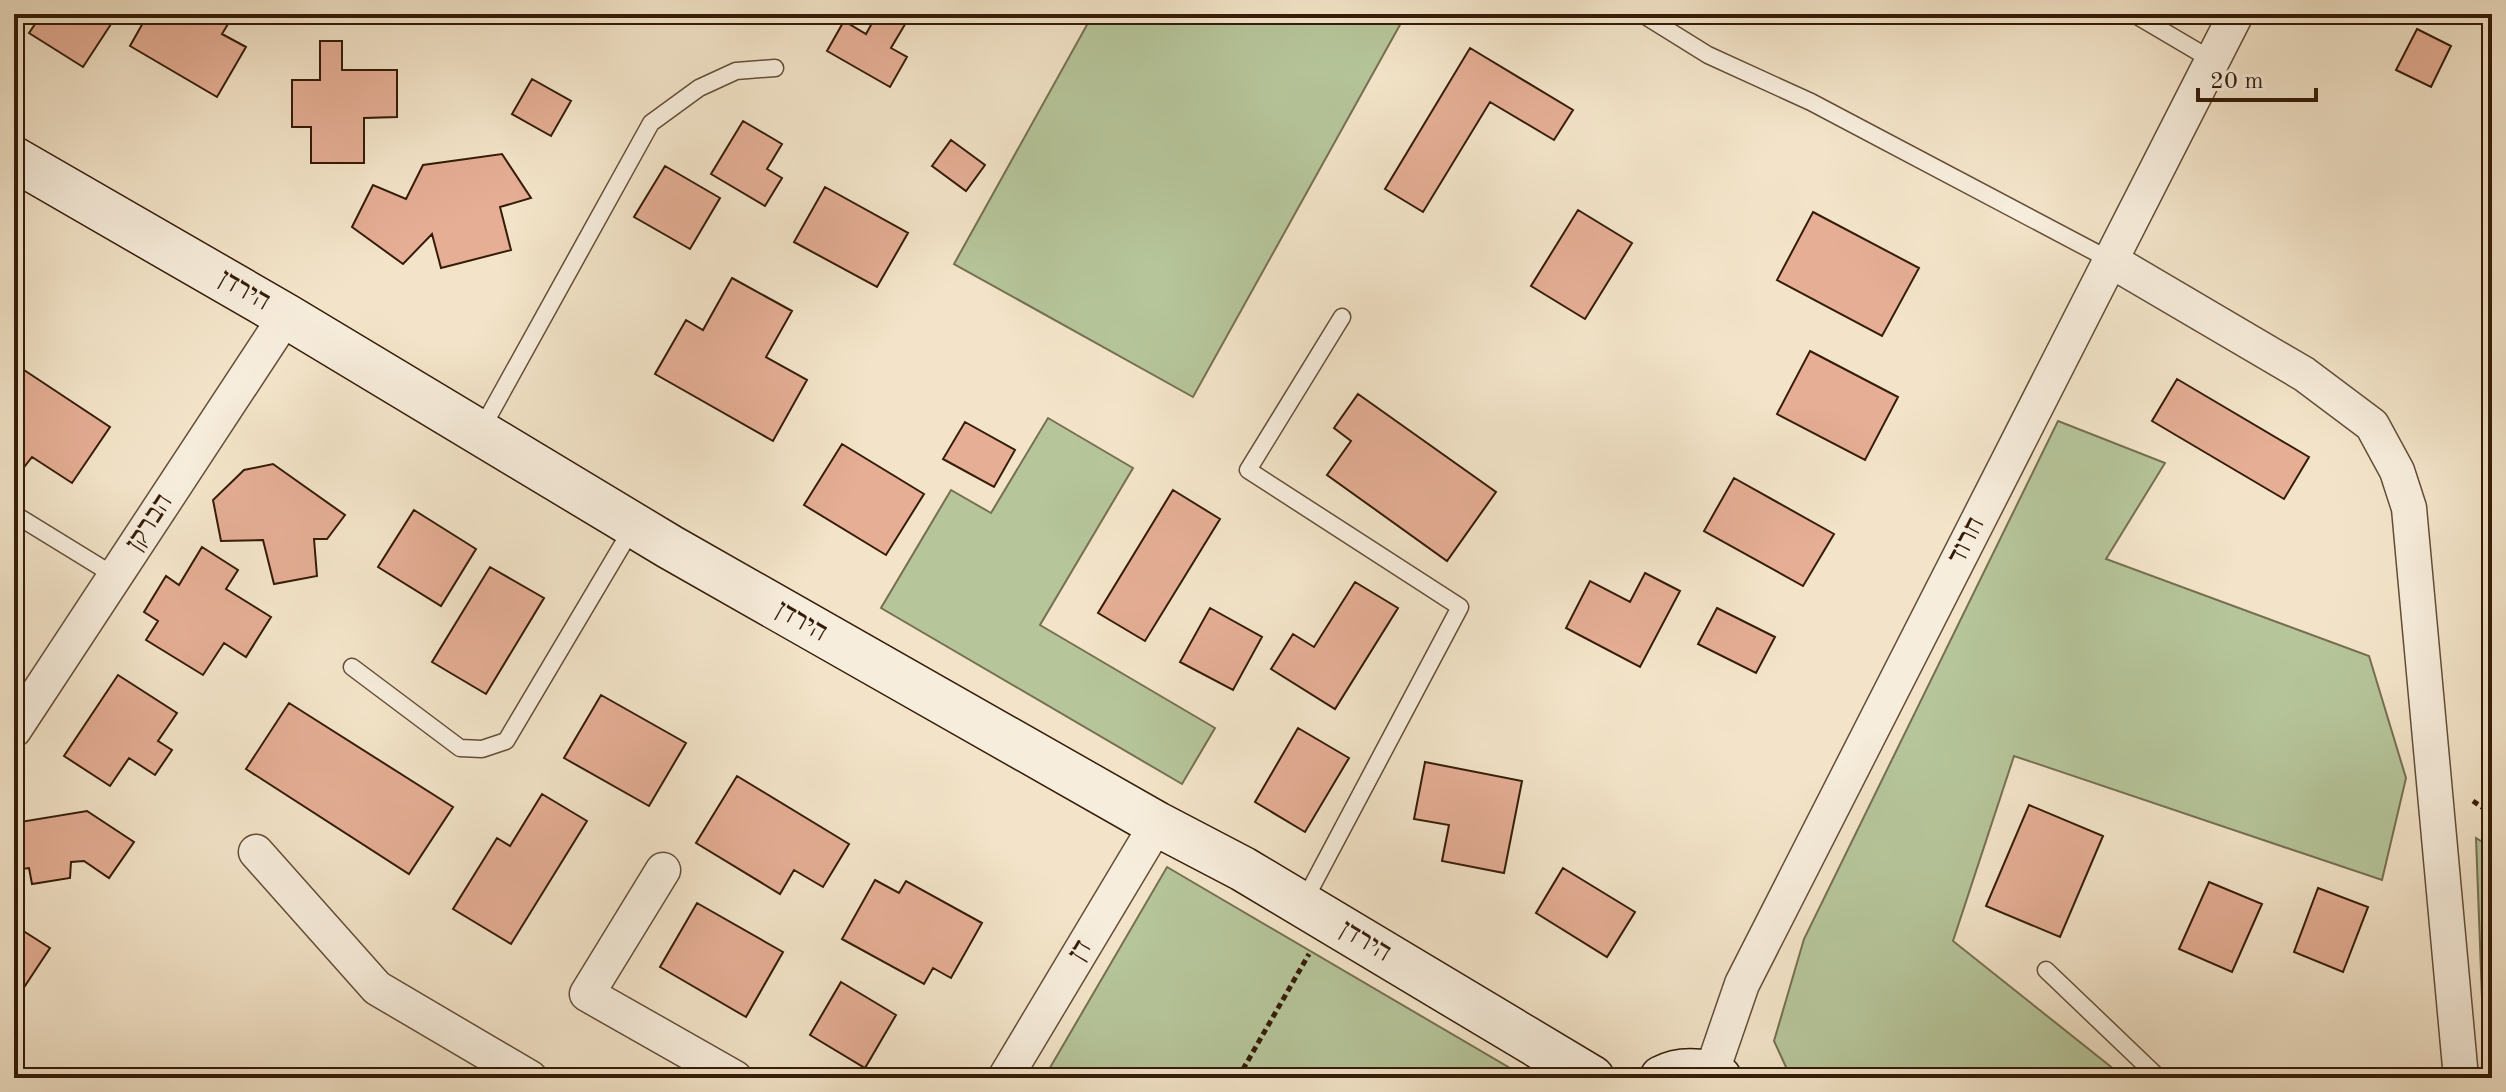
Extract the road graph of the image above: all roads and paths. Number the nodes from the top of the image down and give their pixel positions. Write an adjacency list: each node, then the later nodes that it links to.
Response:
1 (1642, 14): 7 (lane)
2 (2134, 14): 4 (lane)
3 (2236, 14): 4 (street, חרוד)
4 (2212, 60): 7 (street, חרוד)
5 (775, 68): 10 (lane)
6 (14, 159): 8 (street, הירדן)
7 (2110, 260): 21 (street, חרוד); 29 (street)
8 (286, 316): 10 (street, הירדן); 13 (street, הברקן)
9 (1342, 317): 19 (lane)
10 (480, 432): 12 (street, הירדן)
11 (14, 514): 13 (lane)
12 (635, 525): 14 (lane); 16 (street, הירדן)
13 (115, 576): 15 (street, הברקן)
14 (352, 667)
15 (14, 730)
16 (1157, 824): 19 (street, הירדן); 24 (street, דן)
17 (256, 852): 22 (street)
18 (663, 870): 23 (street)
19 (1316, 912): 25 (path); 26 (street, הירדן)
20 (2046, 970): 28 (lane)
21 (1715, 1076): 27 (street)
22 (530, 1078)
23 (735, 1078)
24 (1005, 1078)
25 (1238, 1078)
26 (1592, 1078)
27 (1662, 1078)
28 (2159, 1078)
29 (2461, 1078)

